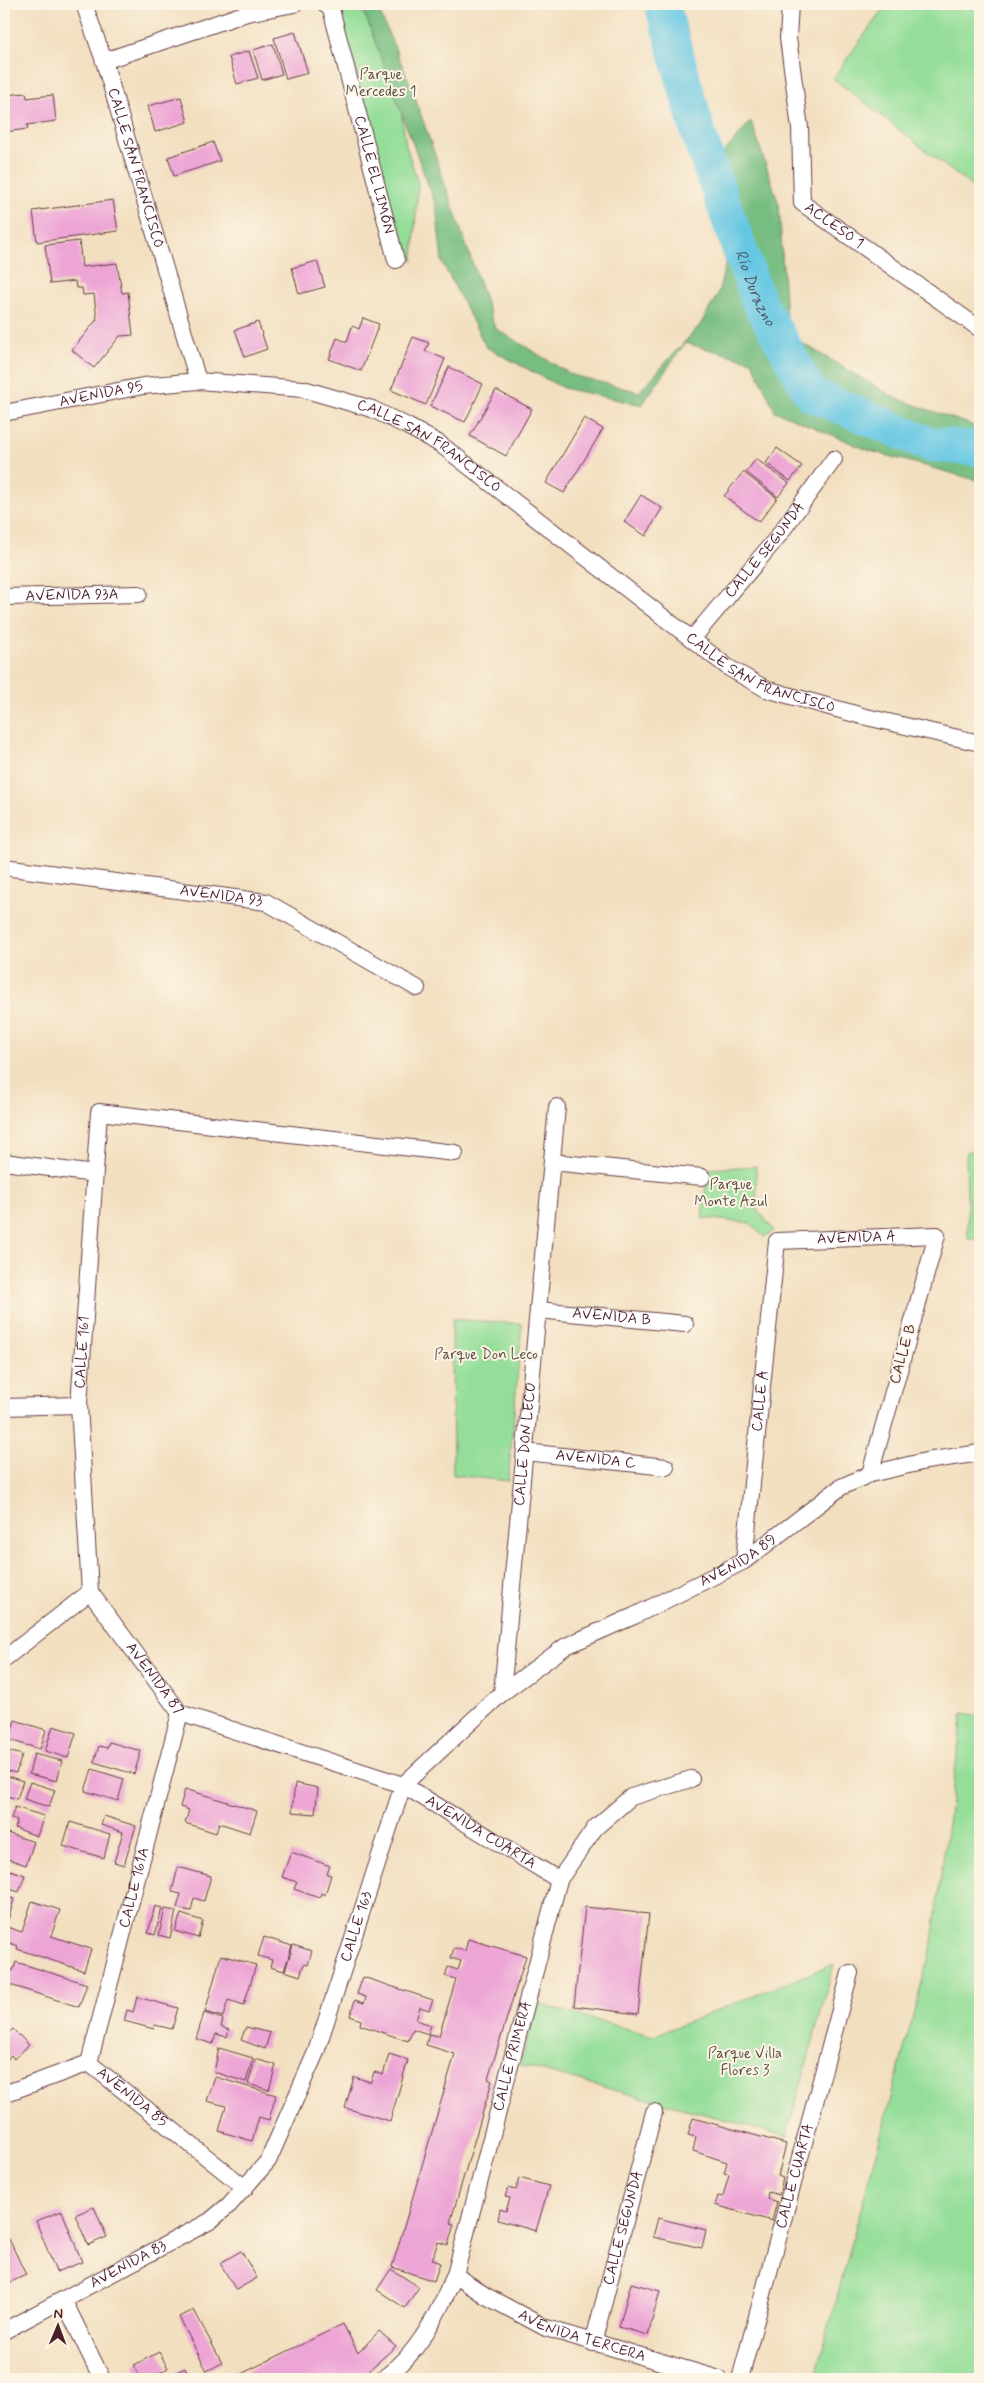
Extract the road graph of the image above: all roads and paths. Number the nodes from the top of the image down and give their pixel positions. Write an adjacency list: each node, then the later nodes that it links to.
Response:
1 (84, 4): 6 (street, CALLE SAN FRANCISCO)
2 (294, 4): 5 (street)
3 (325, 4): 7 (street, CALLE EL LIMÓN)
4 (790, 4): 8 (street, ACCESO 1)
5 (246, 9): 6 (street)
6 (104, 61): 9 (street, CALLE SAN FRANCISCO)
7 (396, 260)
8 (980, 329)
9 (198, 380): 10 (street, AVENIDA 95); 14 (street, CALLE SAN FRANCISCO)
10 (4, 413)
11 (834, 458): 14 (street, CALLE SEGUNDA)
12 (139, 594): 13 (street, AVENIDA 93A)
13 (4, 597)
14 (692, 639): 15 (street, CALLE SAN FRANCISCO)
15 (980, 743)
16 (4, 867): 17 (street, AVENIDA 93)
17 (418, 988)
18 (557, 1107): 21 (street, CALLE DON LECO)
19 (455, 1154): 22 (street, CALLE 161)
20 (4, 1162): 22 (street)
21 (552, 1162): 23 (street); 26 (street, CALLE DON LECO)
22 (94, 1174): 28 (street, CALLE 161)
23 (702, 1177)
24 (937, 1235): 25 (street, AVENIDA A); 33 (street, CALLE B)
25 (777, 1241): 34 (street, CALLE A)
26 (538, 1310): 27 (street, AVENIDA B); 30 (street, CALLE DON LECO)
27 (685, 1324)
28 (78, 1405): 29 (street); 35 (street, CALLE 161)
29 (4, 1407)
30 (525, 1452): 32 (street, AVENIDA C); 37 (street, CALLE DON LECO)
31 (980, 1454): 33 (street, AVENIDA 89)
32 (666, 1467)
33 (870, 1474): 34 (street, AVENIDA 89)
34 (744, 1561): 37 (street, AVENIDA 89)
35 (90, 1592): 36 (street); 38 (street, AVENIDA 87)
36 (4, 1659)
37 (502, 1692): 40 (street, CALLE 163)
38 (180, 1713): 40 (street, AVENIDA 87); 43 (street, CALLE 161A)
39 (691, 1779): 41 (street, CALLE PRIMERA)
40 (403, 1786): 41 (street, AVENIDA CUARTA); 46 (street, CALLE 163)
41 (559, 1880): 47 (street, CALLE PRIMERA)
42 (850, 1973): 54 (street, CALLE CUARTA)
43 (89, 2063): 44 (street, AVENIDA 85); 46 (street, AVENIDA 85)
44 (4, 2094)
45 (654, 2112): 50 (street, CALLE SEGUNDA)
46 (245, 2188): 48 (street, AVENIDA 83)
47 (455, 2275): 50 (street, AVENIDA TERCERA); 51 (street, CALLE PRIMERA)
48 (64, 2301): 49 (street, AVENIDA 83); 52 (street)
49 (4, 2331)
50 (593, 2343): 53 (street, AVENIDA TERCERA)
51 (390, 2377)
52 (102, 2379)
53 (719, 2379)
54 (740, 2379)

